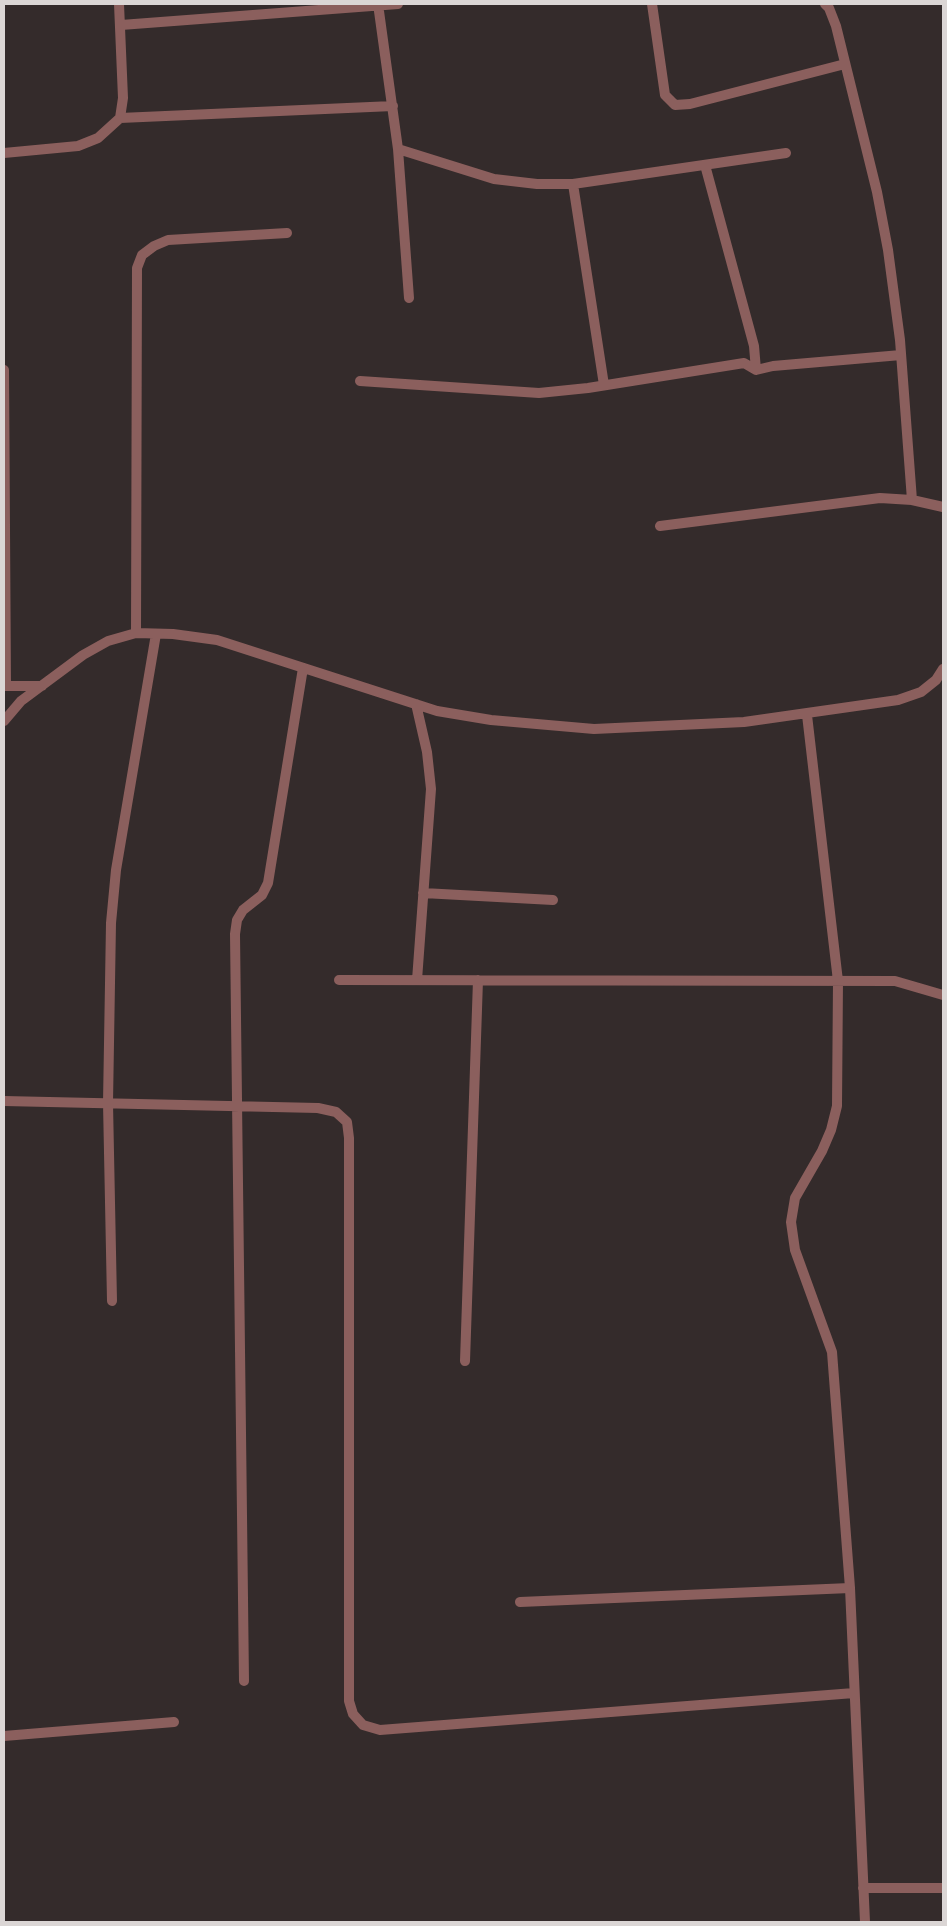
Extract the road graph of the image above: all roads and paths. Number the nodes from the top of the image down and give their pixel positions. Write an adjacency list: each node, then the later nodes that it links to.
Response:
1 (119, 4): 6 (street)
2 (398, 4): 5 (street)
3 (652, 4): 7 (street)
4 (825, 4): 7 (street)
5 (379, 5): 6 (street); 8 (street)
6 (121, 25): 9 (street)
7 (845, 64): 17 (street)
8 (392, 106): 9 (street); 10 (street)
9 (120, 118): 12 (street)
10 (398, 149): 14 (street); 16 (street)
11 (786, 153): 13 (street)
12 (4, 154)
13 (705, 165): 14 (street); 19 (street)
14 (573, 184): 21 (street)
15 (287, 233): 25 (street)
16 (409, 298)
17 (901, 355): 19 (street); 22 (street)
18 (4, 370): 29 (street)
19 (756, 370): 21 (street)
20 (360, 381): 21 (street)
21 (604, 386)
22 (912, 500): 23 (street); 24 (street)
23 (943, 507)
24 (660, 526)
25 (136, 633): 26 (street); 30 (street)
26 (156, 634): 27 (street); 42 (street)
27 (302, 668): 31 (street); 43 (street)
28 (943, 668): 32 (street)
29 (5, 686): 30 (street)
30 (42, 686): 33 (street)
31 (416, 704): 32 (street); 34 (street)
32 (808, 715): 39 (street)
33 (4, 721)
34 (423, 893): 35 (street); 37 (street)
35 (554, 900)
36 (339, 980): 37 (street)
37 (417, 980): 38 (street)
38 (478, 980): 39 (street); 45 (street)
39 (838, 981): 40 (street); 46 (street)
40 (943, 995)
41 (4, 1101): 42 (street)
42 (108, 1103): 43 (street); 44 (street)
43 (238, 1105): 48 (street); 49 (street)
44 (112, 1301)
45 (465, 1361)
46 (850, 1588): 47 (street); 49 (street)
47 (520, 1602)
48 (244, 1681)
49 (854, 1693): 52 (street)
50 (174, 1722): 51 (street)
51 (4, 1736)
52 (863, 1888): 53 (street); 54 (street)
53 (943, 1888)
54 (865, 1922)

